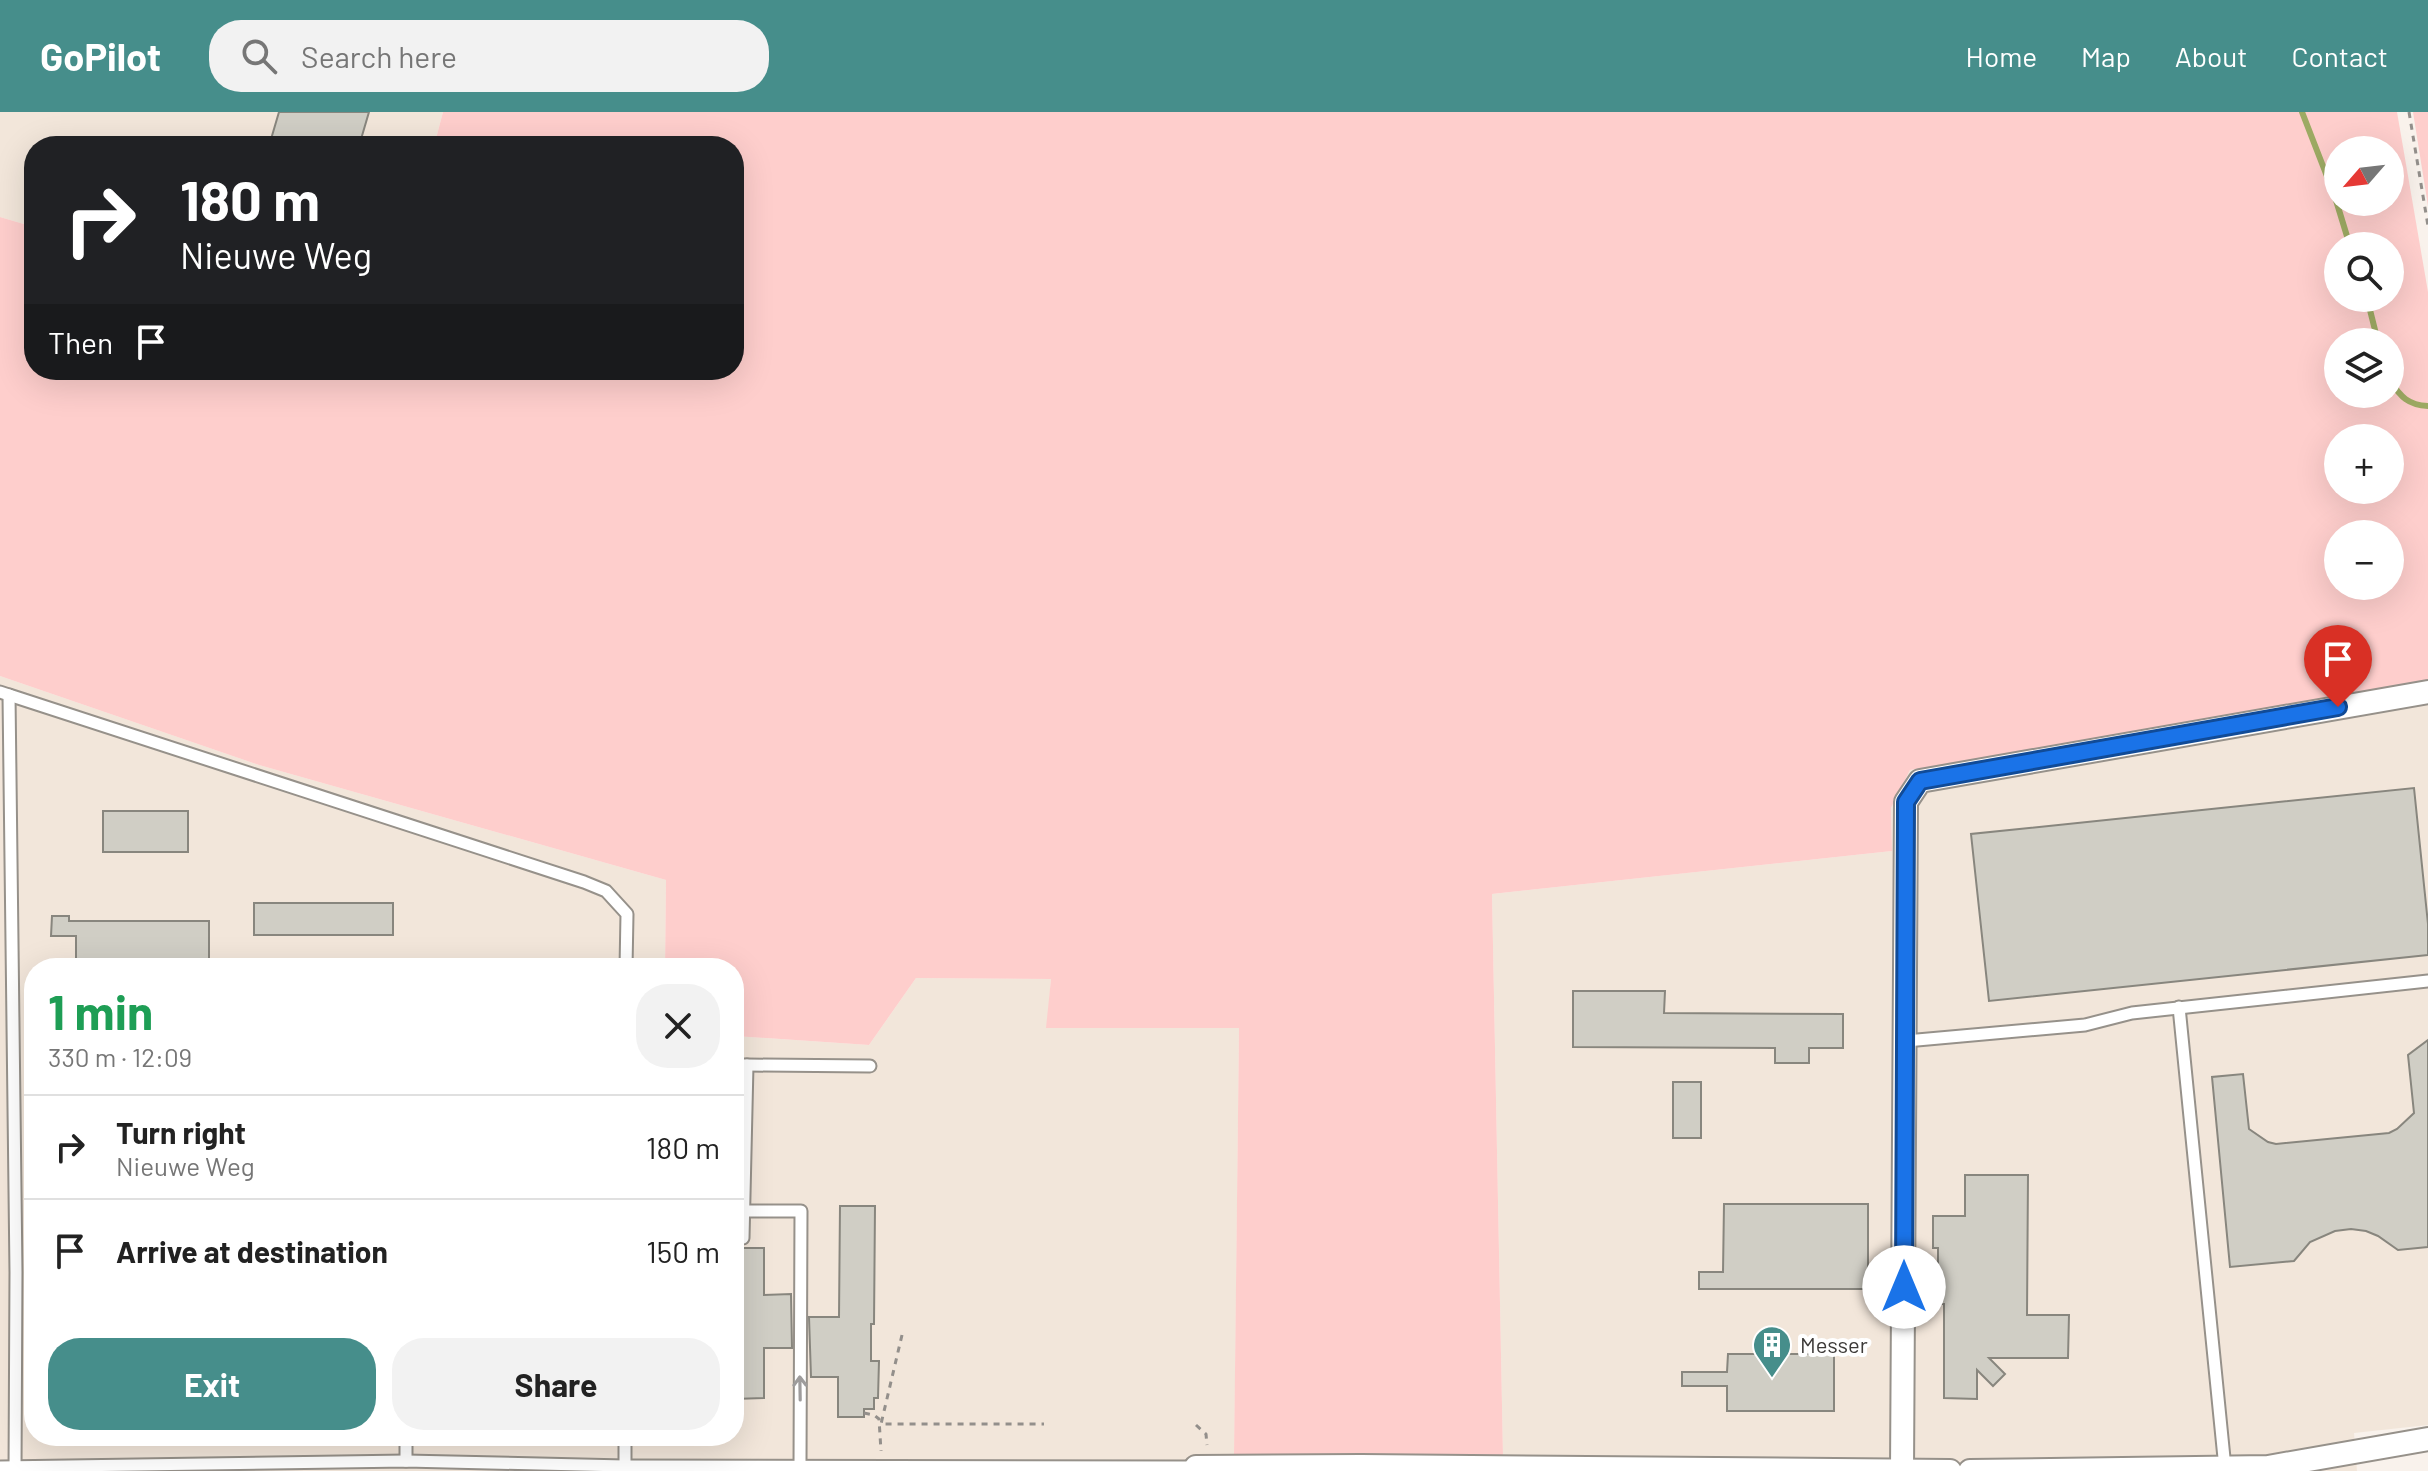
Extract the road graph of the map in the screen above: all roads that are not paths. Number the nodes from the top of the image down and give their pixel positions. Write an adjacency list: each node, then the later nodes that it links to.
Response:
1 (2428, 692): 6 (street)
2 (4, 694): 3 (lane); 19 (lane)
3 (626, 958)
4 (2428, 981): 5 (lane)
5 (2179, 1007): 6 (lane); 18 (lane)
6 (1906, 1041): 21 (street)
7 (747, 1065): 8 (lane); 9 (lane)
8 (870, 1066)
9 (744, 1174)
10 (744, 1211): 15 (lane, one-way to 10)
11 (2428, 1439): 18 (street)
12 (406, 1446): 14 (lane)
13 (625, 1446): 17 (lane)
14 (406, 1461): 17 (lane); 19 (lane)
15 (800, 1466): 17 (lane); 20 (lane)
16 (0, 1467): 19 (lane)
17 (625, 1468)
18 (2225, 1468): 23 (street)
19 (15, 1469)
20 (1195, 1470): 21 (street)
21 (1902, 1471): 22 (street)
22 (1950, 1471)
23 (1970, 1471)

